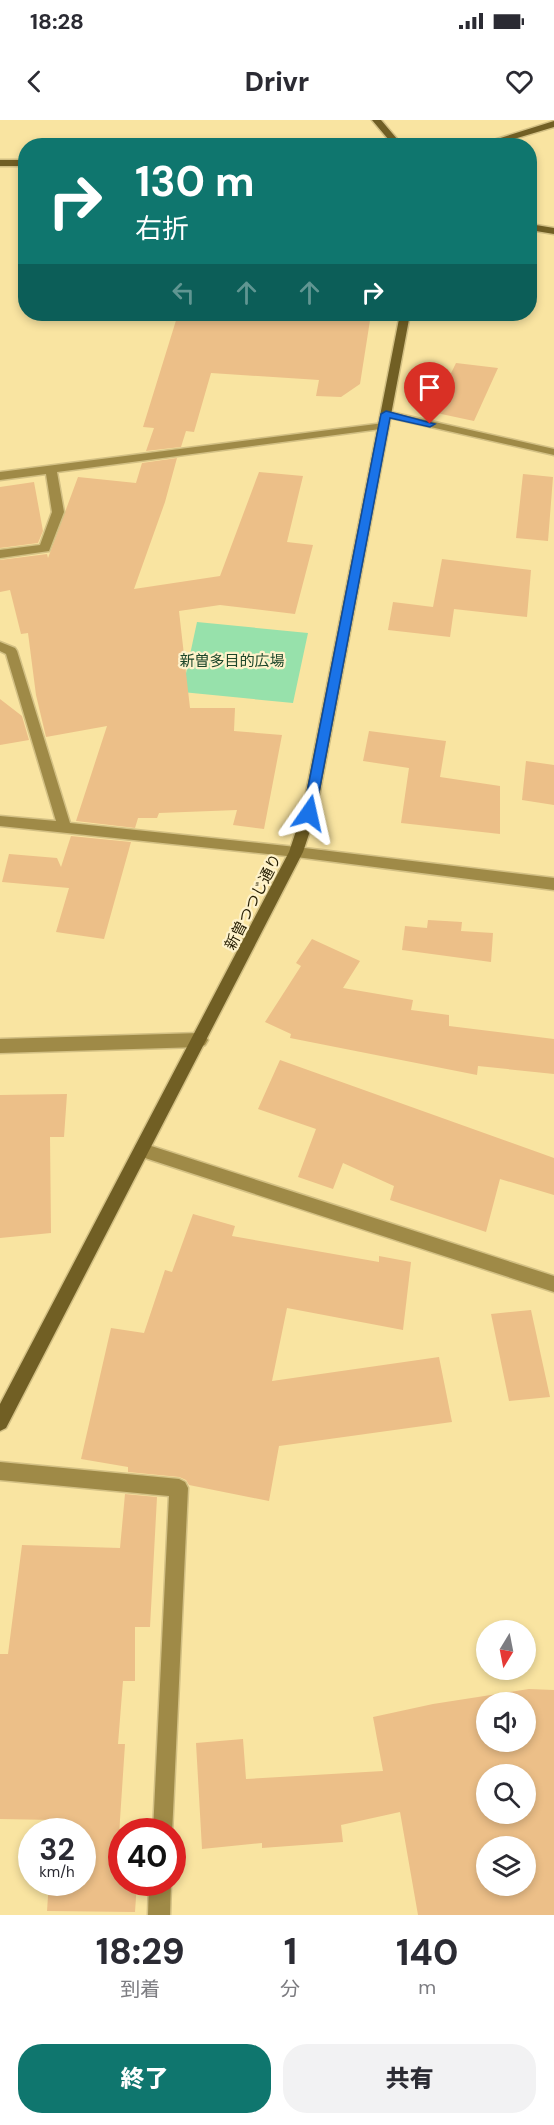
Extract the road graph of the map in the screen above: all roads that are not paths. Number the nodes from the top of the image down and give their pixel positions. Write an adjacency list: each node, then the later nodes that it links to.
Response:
1 (376, 120): 3 (street)
2 (554, 124): 4 (street)
3 (392, 138)
4 (506, 138)
5 (0, 162): 6 (street)
6 (18, 163)
7 (537, 228): 8 (street)
8 (554, 231)
9 (404, 321): 10 (street, 新曽つつじ通り)
10 (385, 420): 11 (street); 12 (street); 18 (street, 新曽つつじ通り)
11 (554, 452)
12 (51, 470): 13 (street); 14 (street)
13 (0, 476)
14 (0, 554)
15 (0, 646): 17 (street)
16 (0, 821): 17 (street)
17 (64, 827): 18 (street)
18 (296, 852): 19 (street); 20 (street, 新曽つつじ通り)
19 (554, 884)
20 (200, 1040): 21 (street); 22 (street, 新曽つつじ通り)
21 (0, 1046)
22 (142, 1150): 23 (street); 24 (street, 新曽つつじ通り)
23 (554, 1284)
24 (0, 1422)
25 (0, 1471): 26 (street)
26 (164, 1818)
27 (160, 1896): 28 (street)
28 (159, 1915)

